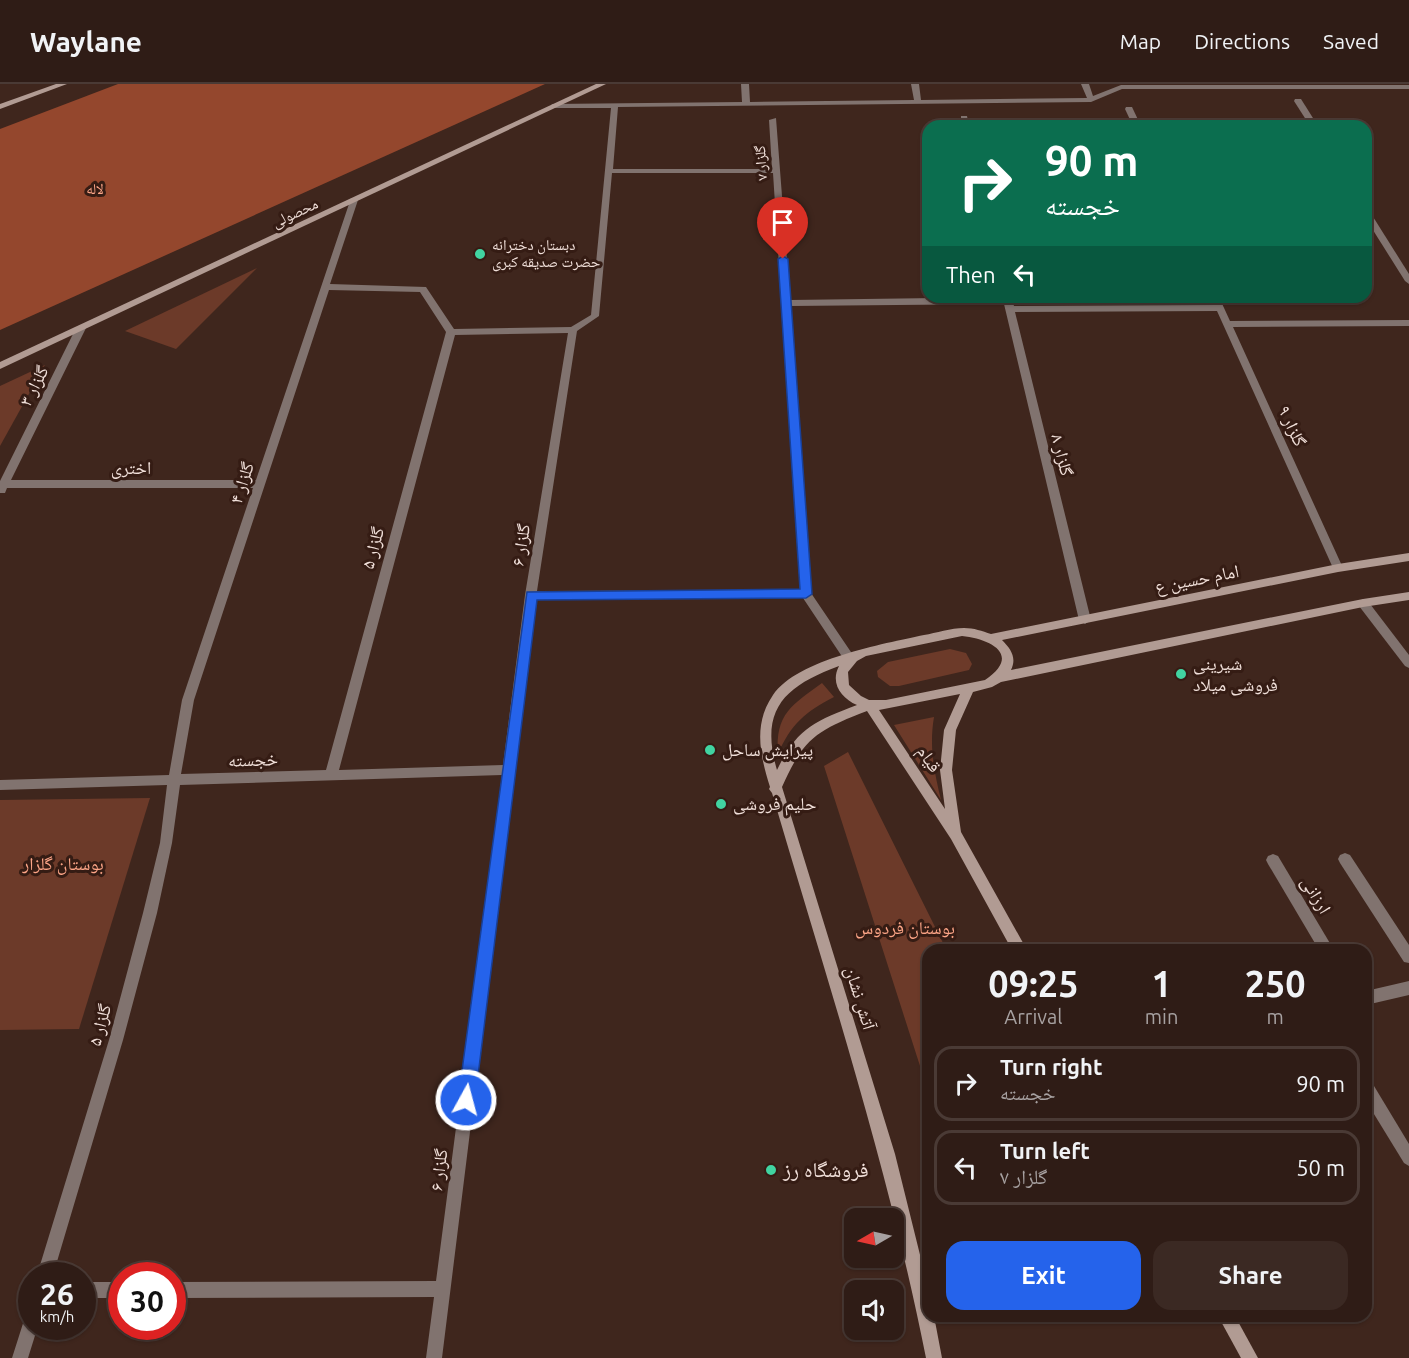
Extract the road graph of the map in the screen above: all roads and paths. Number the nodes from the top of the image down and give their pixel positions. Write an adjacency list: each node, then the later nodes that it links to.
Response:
1 (63, 84): 15 (street)
2 (602, 84): 14 (street, محصولی)
3 (745, 84): 12 (street)
4 (915, 84): 11 (street)
5 (1085, 84): 9 (street)
6 (1250, 86): 7 (street); 9 (street)
7 (1360, 86): 8 (street)
8 (1409, 87)
9 (1091, 100): 11 (street)
10 (1298, 101): 19 (street)
11 (918, 102): 12 (street)
12 (746, 103): 13 (street)
13 (615, 105): 14 (street); 20 (street)
14 (555, 106): 22 (street, محصولی)
15 (0, 107)
16 (1129, 109): 18 (street)
17 (773, 120): 21 (street, گلزار ۷)
18 (1134, 120)
19 (1310, 120)
20 (609, 171): 21 (street); 35 (street)
21 (777, 171): 27 (street, گلزار ۷)
22 (354, 200): 25 (street, گلزار ۴); 34 (street, محصولی)
23 (1372, 222): 24 (street)
24 (1409, 281)
25 (325, 287): 36 (street); 38 (street, گلزار ۴)
26 (922, 302): 27 (street)
27 (786, 303): 42 (street, گلزار ۷)
28 (1008, 303): 46 (street, گلزار ۸)
29 (1043, 303): 31 (street)
30 (1218, 303): 31 (street, گلزار ۹)
31 (1220, 308): 33 (street, گلزار ۹)
32 (1409, 323): 33 (street)
33 (1227, 324): 41 (street, گلزار ۹)
34 (81, 328): 37 (street, محصولی); 39 (street, گلزار ۳)
35 (573, 330): 36 (street); 43 (street, گلزار ۶)
36 (451, 332): 54 (street, گلزار ۵)
37 (0, 366)
38 (259, 484): 39 (street, اختری); 55 (street, گلزار ۴)
39 (2, 488)
40 (1409, 557): 41 (street, امام حسین ع)
41 (1338, 568): 46 (street, امام حسین ع)
42 (806, 594): 43 (street); 48 (street, گلزار ۷)
43 (531, 596): 53 (street, گلزار ۶)
44 (1409, 596): 45 (street)
45 (1363, 603): 49 (street); 50 (street)
46 (1085, 620): 47 (street, امام حسین ع)
47 (992, 638): 48 (street, آتش نشان); 50 (street)
48 (849, 658): 52 (street); 57 (street, آتش نشان)
49 (1409, 663)
50 (1001, 677): 51 (street)
51 (969, 687): 52 (street); 58 (street, قیام)
52 (869, 705): 57 (street); 58 (street, قیام)
53 (507, 770): 54 (street, خجسته); 69 (street, گلزار ۶)
54 (331, 775): 55 (street, خجسته)
55 (174, 780): 56 (street, خجسته); 68 (street, گلزار ۵)
56 (0, 785)
57 (776, 789): 71 (street, آتش نشان)
58 (956, 836): 61 (street, قیام)
59 (1345, 859): 63 (street)
60 (1273, 860): 62 (street, ارزانی)
61 (1017, 944)
62 (1323, 944)
63 (1409, 957)
64 (1409, 988): 65 (street)
65 (1372, 997)
66 (1372, 1096): 67 (street)
67 (1409, 1158)
68 (49, 1262)
69 (443, 1289): 70 (street); 76 (street, گلزار ۶)
70 (186, 1290)
71 (922, 1297)
72 (927, 1322): 77 (street, آتش نشان)
73 (1229, 1322): 78 (street)
74 (26, 1340): 75 (street)
75 (20, 1358)
76 (434, 1358)
77 (934, 1358)
78 (1250, 1358)

